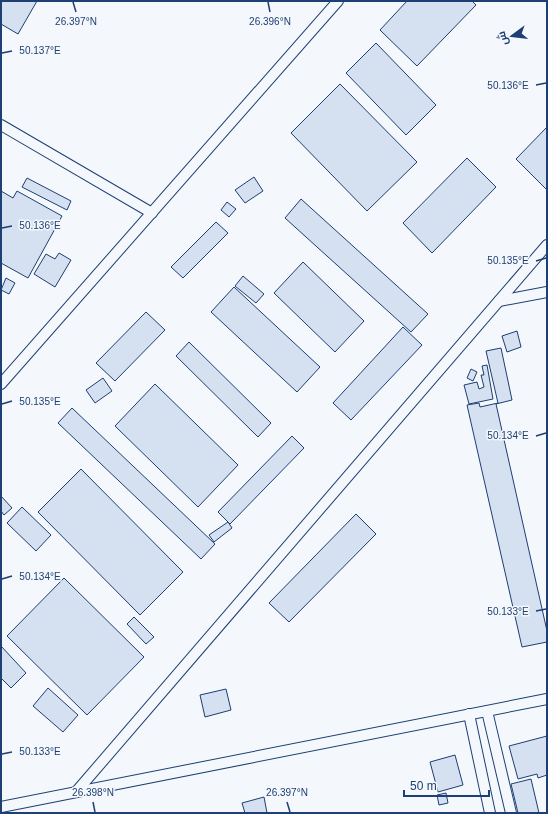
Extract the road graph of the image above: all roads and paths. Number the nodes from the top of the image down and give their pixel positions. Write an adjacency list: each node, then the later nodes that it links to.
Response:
1 (338, 1): 3 (street)
2 (1, 125): 3 (street)
3 (152, 213): 7 (street)
4 (547, 245): 6 (street)
5 (547, 292): 6 (street)
6 (499, 301): 11 (street)
7 (1, 384)
8 (547, 699): 9 (street)
9 (487, 711): 10 (street); 14 (street)
10 (469, 714): 11 (street); 13 (street)
11 (76, 792): 12 (street)
12 (1, 807)
13 (490, 813)
14 (511, 813)

